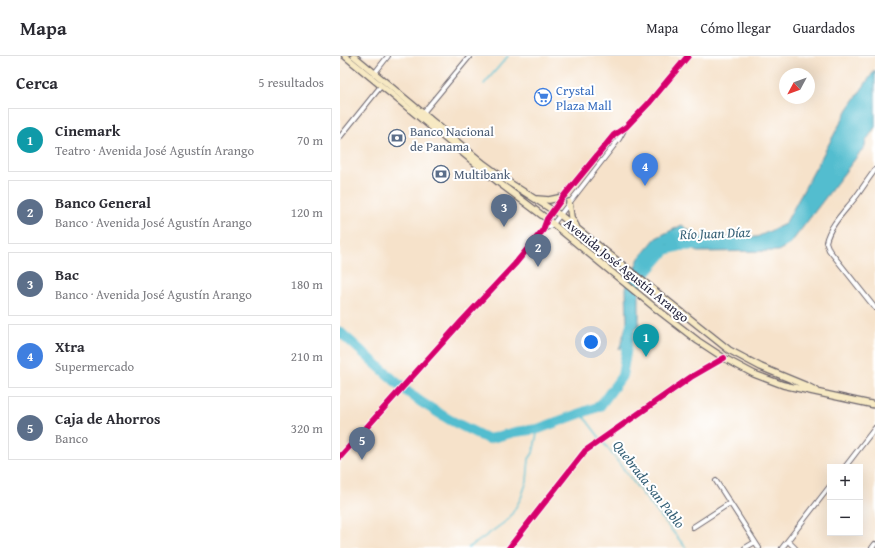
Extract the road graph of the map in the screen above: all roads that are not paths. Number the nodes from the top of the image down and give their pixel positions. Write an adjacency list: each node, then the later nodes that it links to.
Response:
1 (345, 56): 6 (main road, Avenida José Agustín Arango)
2 (354, 56): 6 (main road, Avenida José Agustín Arango)
3 (388, 56): 6 (street)
4 (470, 56): 8 (street)
5 (688, 56): 9 (street)
6 (373, 75): 7 (main road, Avenida José Agustín Arango); 8 (main road, Avenida José Agustín Arango)
7 (381, 86): 8 (main road, Avenida José Agustín Arango); 10 (street)
8 (422, 115): 13 (main road, Avenida José Agustín Arango); 17 (main road, Avenida José Agustín Arango)
9 (626, 127): 12 (street); 14 (street)
10 (340, 137)
11 (875, 170): 23 (street)
12 (563, 197): 13 (main road); 15 (street)
13 (536, 199): 15 (main road, Avenida José Agustín Arango)
14 (569, 202): 16 (street); 19 (main road)
15 (553, 210): 16 (main road, Avenida José Agustín Arango); 17 (street)
16 (560, 215): 18 (street); 19 (main road, Avenida José Agustín Arango)
17 (547, 219): 18 (main road, Avenida José Agustín Arango); 20 (street)
18 (553, 224): 20 (street); 25 (main road, Avenida José Agustín Arango)
19 (577, 228): 24 (main road, Avenida José Agustín Arango)
20 (543, 230): 21 (street)
21 (519, 260)
22 (515, 264): 30 (street)
23 (875, 308)
24 (717, 340): 25 (main road); 26 (main road, Avenida José Agustín Arango)
25 (724, 358): 26 (main road); 27 (main road, Avenida José Agustín Arango); 34 (street)
26 (746, 359): 27 (main road, Avenida José Agustín Arango)
27 (821, 393): 28 (main road, Avenida José Agustín Arango)
28 (875, 405)
29 (875, 428): 31 (street)
30 (340, 457)
31 (847, 464)
32 (716, 481): 35 (street)
33 (827, 490): 38 (street)
34 (551, 495)
35 (730, 503): 37 (street); 39 (street)
36 (543, 505): 41 (street)
37 (693, 527)
38 (788, 541): 44 (street); 45 (street)
39 (755, 542): 42 (street); 43 (street)
40 (875, 544): 46 (street)
41 (508, 548)
42 (745, 548)
43 (759, 548)
44 (782, 548)
45 (795, 548)
46 (872, 548)

